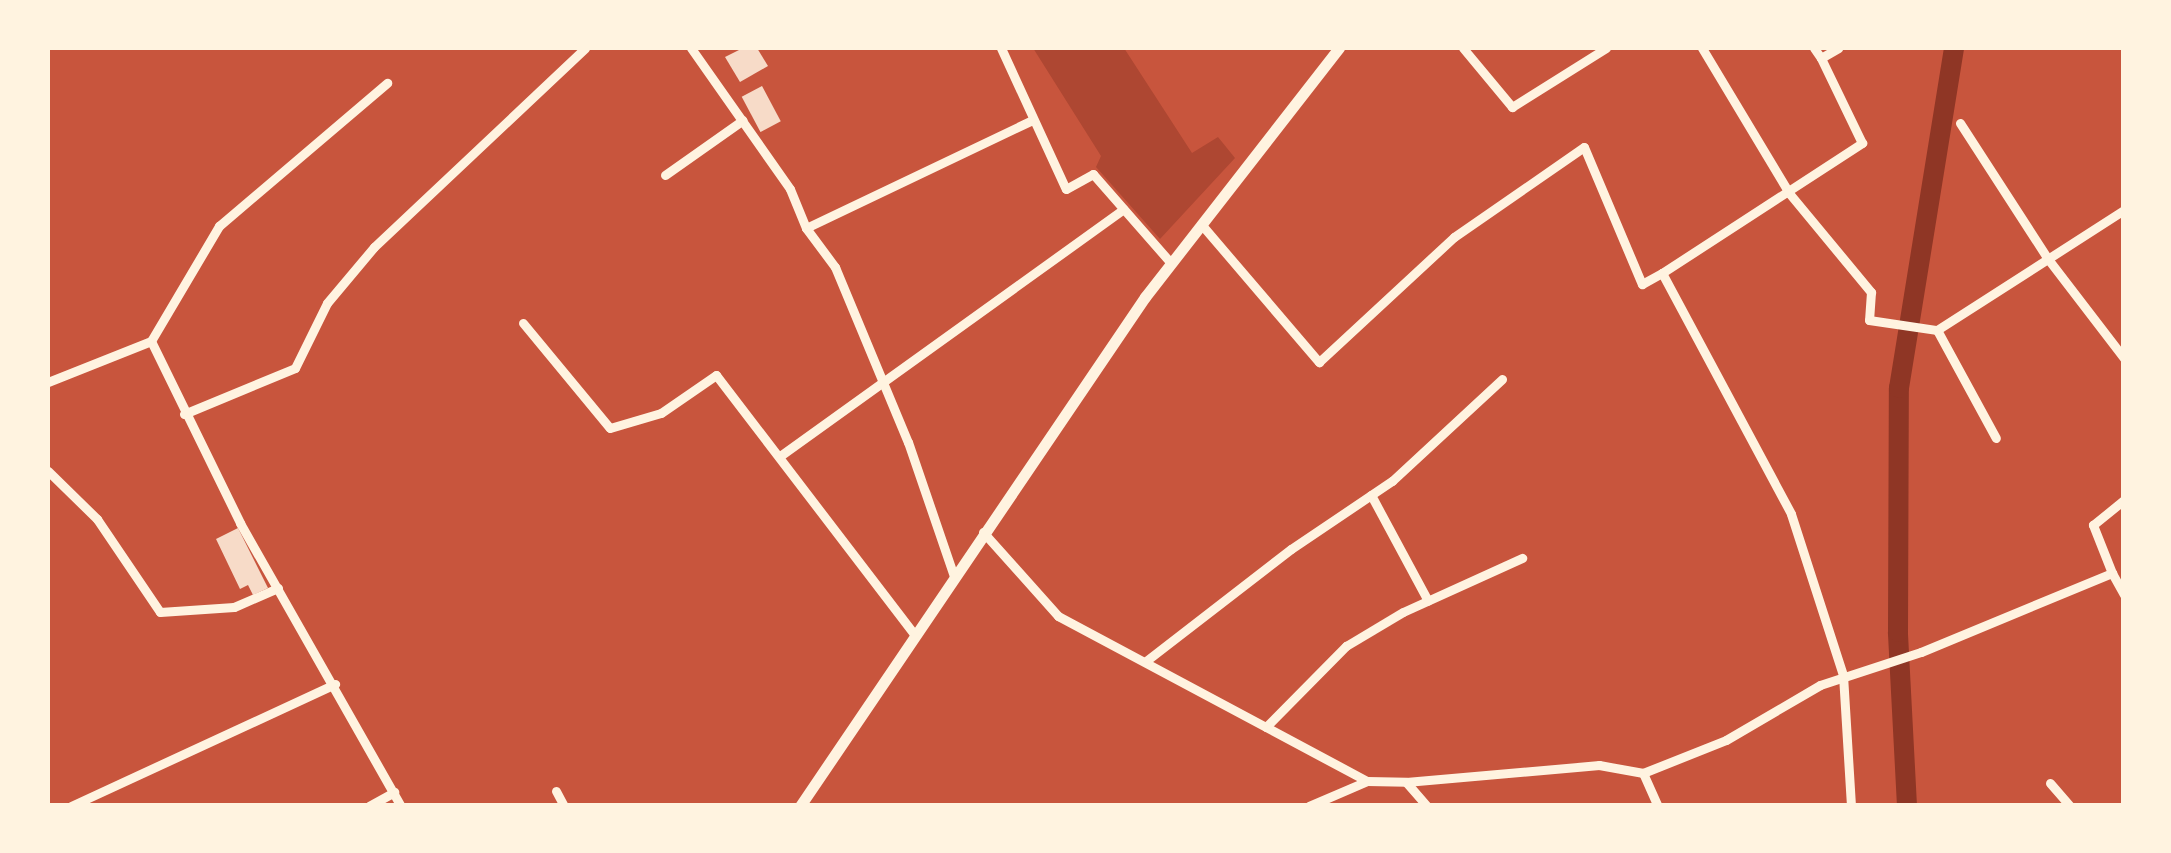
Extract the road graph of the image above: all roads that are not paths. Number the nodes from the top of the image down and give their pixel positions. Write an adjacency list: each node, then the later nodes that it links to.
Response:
1 (585, 48): 31 (street)
2 (691, 48): 12 (street)
3 (1001, 48): 13 (street)
4 (1339, 48): 19 (street)
5 (1463, 48): 6 (street)
6 (1605, 48)
7 (1702, 48): 16 (street)
8 (1814, 48): 10 (street)
9 (1838, 48): 10 (street)
10 (1820, 58): 16 (street)
11 (387, 83): 26 (street)
12 (743, 120): 15 (street); 20 (street)
13 (1032, 120): 17 (street); 20 (street)
14 (1960, 123): 21 (street)
15 (665, 175)
16 (1789, 193): 23 (street); 25 (street)
17 (1124, 209): 22 (street); 28 (street)
18 (2124, 210): 21 (street)
19 (1201, 224): 22 (street); 23 (street)
20 (806, 228): 28 (street)
21 (2048, 259): 25 (street); 27 (street)
22 (1171, 263): 37 (street)
23 (1662, 273): 46 (street)
24 (523, 323): 33 (street)
25 (1938, 330): 32 (street)
26 (151, 341): 30 (street); 31 (street)
27 (2124, 358)
28 (882, 377): 33 (street); 40 (street)
29 (1502, 379): 35 (street)
30 (48, 382)
31 (184, 414): 41 (street)
32 (1996, 438)
33 (780, 456): 44 (street)
34 (48, 471): 41 (street)
35 (1371, 495): 43 (street); 45 (street)
36 (2124, 500): 39 (street)
37 (983, 532): 40 (street); 45 (street)
38 (1522, 558): 43 (street)
39 (2112, 573): 42 (street); 46 (street)
40 (954, 576): 44 (street)
41 (278, 588): 47 (street)
42 (2124, 595)
43 (1428, 601): 48 (street)
44 (915, 636): 59 (street)
45 (1146, 661): 48 (street)
46 (1843, 676): 49 (street); 63 (street)
47 (335, 684): 54 (street); 55 (street)
48 (1266, 727): 50 (street)
49 (1644, 773): 51 (street); 62 (street)
50 (1367, 781): 51 (street); 60 (street)
51 (1406, 782): 61 (street)
52 (2050, 784): 64 (street)
53 (556, 791): 58 (street)
54 (394, 792): 56 (street); 57 (street)
55 (72, 806)
56 (369, 806)
57 (401, 806)
58 (564, 806)
59 (800, 806)
60 (1309, 806)
61 (1427, 806)
62 (1658, 806)
63 (1852, 806)
64 (2070, 806)

